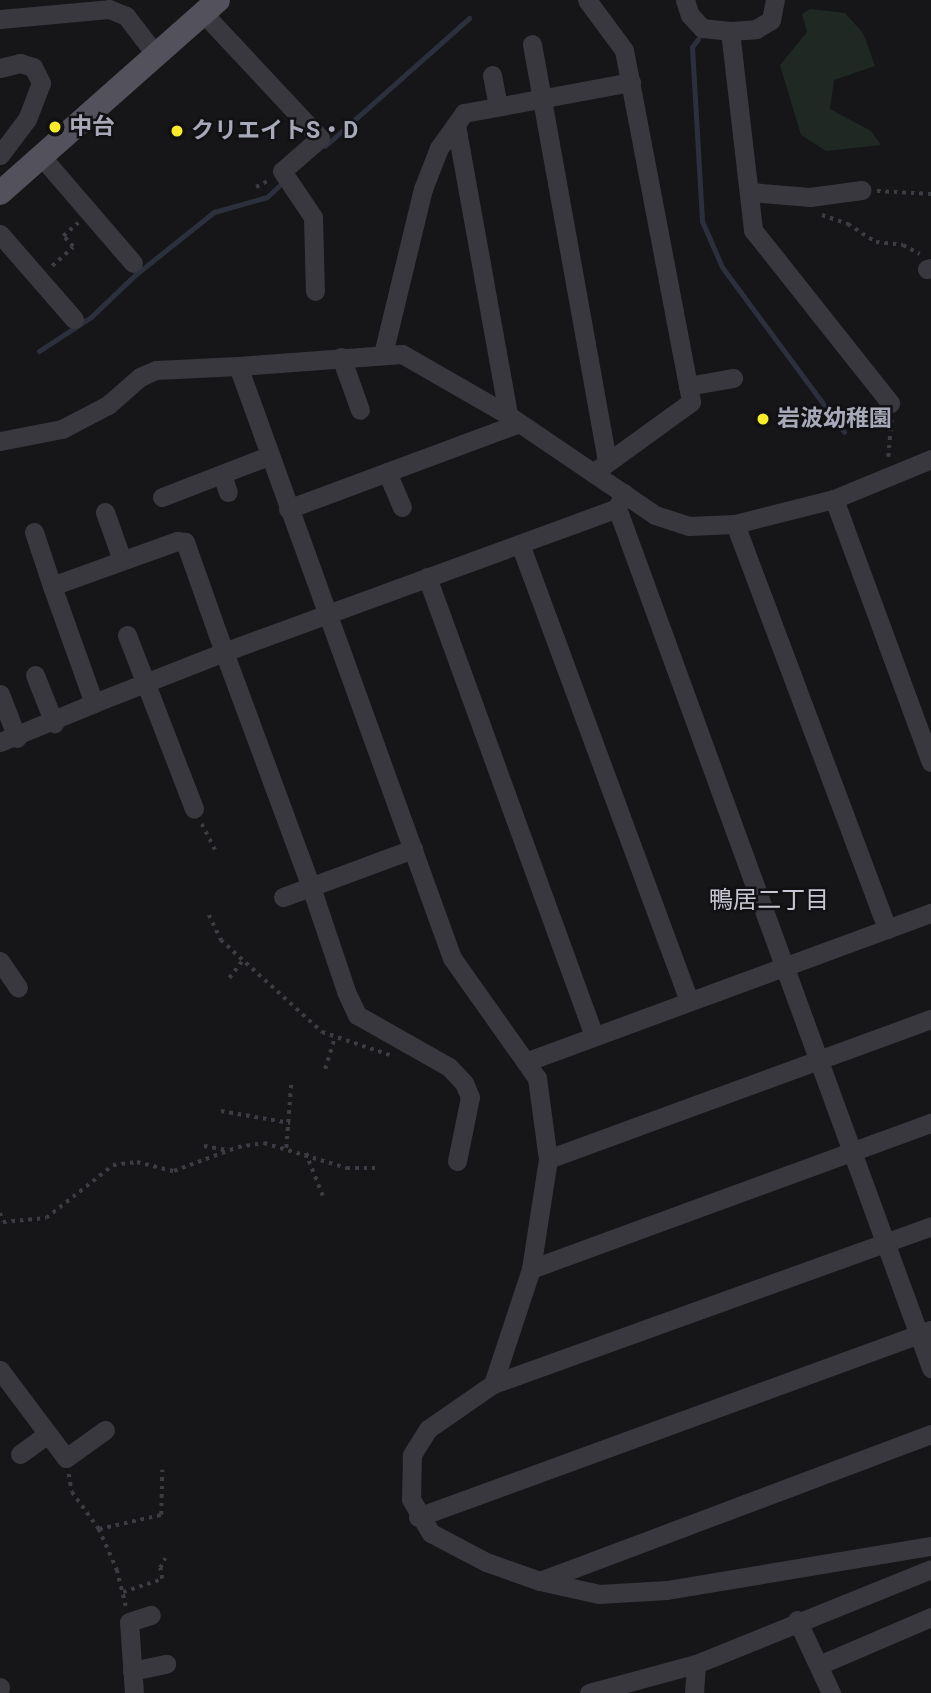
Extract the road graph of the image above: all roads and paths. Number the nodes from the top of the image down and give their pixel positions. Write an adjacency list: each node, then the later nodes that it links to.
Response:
1 (587, 0): 11 (street)
2 (685, 0): 6 (street)
3 (775, 0): 6 (street)
4 (213, 4): 8 (main road); 27 (street)
5 (0, 19): 8 (street)
6 (730, 31): 18 (street)
7 (532, 44): 12 (street)
8 (156, 55): 16 (main road)
9 (0, 68): 15 (street)
10 (492, 75): 13 (street)
11 (631, 82): 12 (street); 33 (street)
12 (542, 98): 13 (street); 40 (street)
13 (498, 106): 14 (street)
14 (456, 125): 29 (street); 36 (street)
15 (0, 155)
16 (41, 156): 19 (main road); 24 (street)
17 (862, 190): 20 (path); 21 (street)
18 (750, 192): 21 (street); 34 (street)
19 (0, 193)
20 (931, 194)
21 (810, 197): 25 (path)
22 (0, 234): 26 (street)
23 (63, 236): 26 (path)
24 (133, 263)
25 (929, 269)
26 (38, 280): 28 (street)
27 (315, 291)
28 (74, 319)
29 (383, 354): 30 (street); 36 (street)
30 (341, 357): 31 (street); 35 (street)
31 (238, 366): 37 (street); 38 (street)
32 (733, 378): 33 (street)
33 (688, 386): 40 (street)
34 (890, 403): 42 (path)
35 (360, 410)
36 (512, 419): 40 (street); 41 (street)
37 (0, 441)
38 (268, 456): 43 (street); 47 (street)
39 (930, 464): 42 (street)
40 (600, 467): 45 (street)
41 (387, 472): 46 (street); 47 (street)
42 (886, 476): 44 (street)
43 (162, 497)
44 (834, 499): 49 (street); 64 (street)
45 (621, 500): 49 (street); 51 (street); 75 (street)
46 (402, 508)
47 (288, 509): 55 (street)
48 (105, 512): 52 (street)
49 (735, 524): 72 (street)
50 (34, 533): 54 (street)
51 (520, 544): 53 (street); 78 (street)
52 (122, 560): 54 (street); 57 (street)
53 (427, 577): 55 (street); 80 (street)
54 (52, 586): 61 (street)
55 (324, 614): 57 (street); 66 (street)
56 (127, 635): 59 (street)
57 (224, 652): 59 (street); 68 (street)
58 (35, 674): 62 (street)
59 (147, 681): 61 (street); 65 (street)
60 (0, 694): 63 (street)
61 (94, 703): 62 (street)
62 (54, 723): 63 (street)
63 (8, 740)
64 (931, 762)
65 (194, 809): 67 (path)
66 (413, 849): 68 (street); 84 (street)
67 (217, 853)
68 (311, 887): 69 (street); 96 (street)
69 (283, 897)
70 (931, 913): 72 (street)
71 (209, 915): 73 (path)
72 (887, 929): 75 (street)
73 (243, 960): 76 (path); 81 (path)
74 (0, 961): 77 (street)
75 (784, 966): 78 (street); 83 (street)
76 (229, 978)
77 (18, 988)
78 (689, 1001): 80 (street)
79 (931, 1019): 83 (street)
80 (594, 1036): 84 (street)
81 (335, 1037): 82 (path); 85 (path)
82 (399, 1058)
83 (818, 1060): 93 (street); 95 (street)
84 (528, 1061): 95 (street)
85 (325, 1069)
86 (291, 1085): 88 (path)
87 (222, 1111): 88 (path)
88 (290, 1123): 91 (path)
89 (931, 1123): 93 (street)
90 (204, 1146): 92 (path)
91 (286, 1148): 92 (path); 94 (path)
92 (228, 1150): 99 (path)
93 (852, 1152): 101 (street); 102 (street)
94 (306, 1153): 97 (path); 98 (path)
95 (548, 1159): 102 (street)
96 (457, 1161)
97 (375, 1168)
98 (323, 1196)
99 (0, 1213)
100 (931, 1226): 101 (street)
101 (887, 1243): 103 (street); 106 (street)
102 (531, 1269): 106 (street)
103 (925, 1332): 104 (street); 113 (street)
104 (931, 1368)
105 (0, 1370): 108 (street)
106 (493, 1384): 113 (street)
107 (105, 1430): 111 (street)
108 (48, 1434): 110 (street); 111 (street)
109 (931, 1434): 118 (street)
110 (20, 1454)
111 (66, 1458): 114 (path)
112 (162, 1470): 114 (path)
113 (418, 1517): 118 (street)
114 (99, 1529): 119 (path)
115 (931, 1546): 118 (street)
116 (165, 1558): 119 (path)
117 (931, 1569): 122 (street)
118 (541, 1581)
119 (123, 1592): 123 (path)
120 (151, 1615): 123 (street)
121 (931, 1617): 126 (street)
122 (797, 1620): 125 (street); 126 (street)
123 (129, 1622): 127 (street)
124 (166, 1664): 127 (street)
125 (696, 1664): 129 (street); 130 (street)
126 (819, 1665): 131 (street)
127 (132, 1671): 128 (street)
128 (134, 1693)
129 (589, 1693)
130 (694, 1693)
131 (831, 1693)

